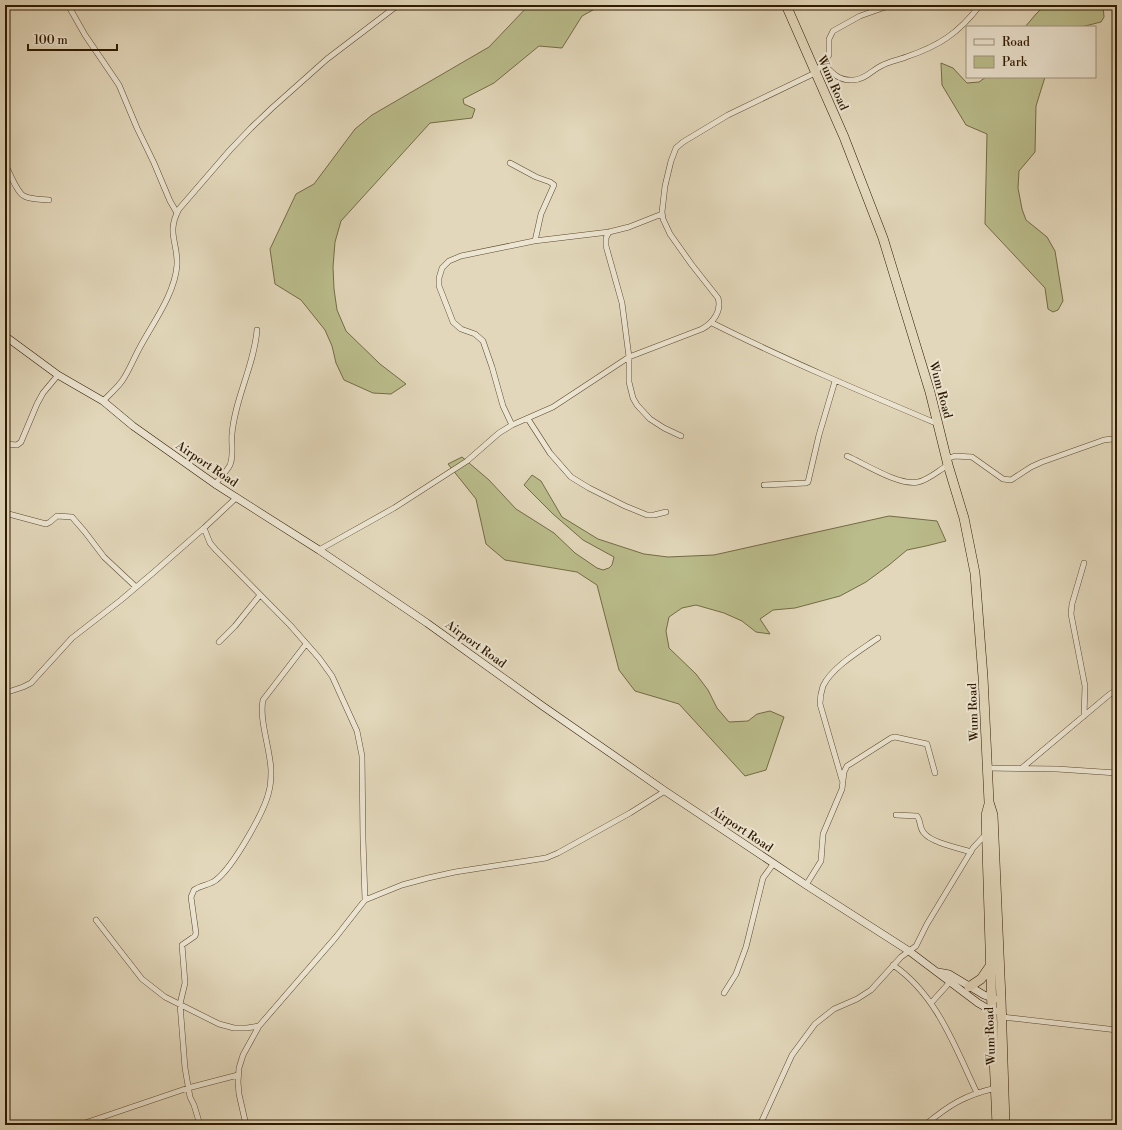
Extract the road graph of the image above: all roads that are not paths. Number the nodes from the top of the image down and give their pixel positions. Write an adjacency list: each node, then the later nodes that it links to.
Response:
1 (68, 5): 11 (street)
2 (398, 5): 11 (street)
3 (786, 5): 7 (highway, Wum Road)
4 (891, 5): 6 (street)
5 (980, 5): 6 (street)
6 (823, 63): 7 (street)
7 (815, 73): 12 (street); 23 (highway, Wum Road)
8 (510, 163): 14 (street)
9 (5, 164): 10 (street)
10 (49, 200)
11 (177, 213): 21 (street)
12 (662, 214): 13 (street); 15 (street)
13 (609, 232): 14 (street); 18 (street)
14 (535, 240): 24 (street)
15 (712, 323): 18 (street); 20 (street)
16 (257, 330): 30 (street)
17 (5, 336): 19 (main road, Airport Road)
18 (629, 357): 22 (street); 25 (street)
19 (58, 375): 21 (main road, Airport Road); 27 (street)
20 (835, 381): 23 (street); 31 (street)
21 (103, 401): 30 (main road, Airport Road)
22 (528, 419): 24 (street); 33 (street)
23 (938, 424): 29 (highway, Wum Road)
24 (512, 425): 36 (street)
25 (682, 436)
26 (1117, 440): 29 (street)
27 (5, 444)
28 (847, 456): 29 (street)
29 (947, 462): 46 (highway, Wum Road)
30 (215, 484): 32 (main road, Airport Road)
31 (764, 485)
32 (237, 497): 35 (street); 36 (main road, Airport Road)
33 (666, 512)
34 (5, 513): 38 (street)
35 (204, 528): 38 (street); 39 (street)
36 (319, 550): 51 (main road, Airport Road)
37 (1084, 562): 45 (street)
38 (136, 587): 44 (street)
39 (260, 595): 41 (street); 42 (street)
40 (878, 638): 50 (street)
41 (219, 642)
42 (306, 644): 59 (street); 71 (street)
43 (1117, 690): 45 (street)
44 (5, 693)
45 (1084, 716): 47 (street)
46 (987, 768): 47 (street); 52 (highway, Wum Road)
47 (1022, 768): 49 (street)
48 (935, 773): 50 (street)
49 (1117, 773)
50 (843, 784): 58 (street)
51 (665, 791): 57 (main road, Airport Road); 59 (street)
52 (989, 802): 54 (highway, Wum Road); 69 (highway, Wum Road)
53 (896, 814): 55 (street)
54 (987, 833): 55 (street); 56 (highway, Wum Road)
55 (972, 850): 56 (street); 61 (street)
56 (987, 850): 63 (highway, Wum Road)
57 (774, 863): 58 (main road, Airport Road); 67 (street)
58 (806, 885): 61 (main road, Airport Road)
59 (365, 900): 74 (street)
60 (96, 920): 71 (street)
61 (909, 951): 62 (street); 64 (main road, Airport Road)
62 (893, 965): 70 (street); 83 (street)
63 (990, 966): 66 (highway); 68 (highway, Wum Road)
64 (934, 970): 65 (main road, Airport Road); 66 (main road, Airport Road)
65 (950, 982): 70 (street); 72 (main road, Airport Road)
66 (969, 987): 68 (main road, Airport Road)
67 (724, 993)
68 (991, 998): 69 (main road, Airport Road); 72 (highway, Wum Road)
69 (1001, 999): 73 (highway, Wum Road)
70 (931, 1003): 79 (street)
71 (180, 1004): 74 (street); 77 (street)
72 (992, 1010): 73 (main road, Airport Road); 78 (highway, Wum Road)
73 (1002, 1014): 75 (street); 78 (highway, Wum Road)
74 (259, 1026): 76 (street)
75 (1117, 1030)
76 (238, 1075): 77 (street); 82 (street)
77 (188, 1088): 80 (street); 81 (street)
78 (999, 1088): 79 (street); 85 (highway, Wum Road); 86 (highway, Wum Road)
79 (977, 1093): 84 (street)
80 (79, 1125)
81 (200, 1125)
82 (246, 1125)
83 (760, 1125)
84 (925, 1125)
85 (997, 1125)
86 (1005, 1125)

